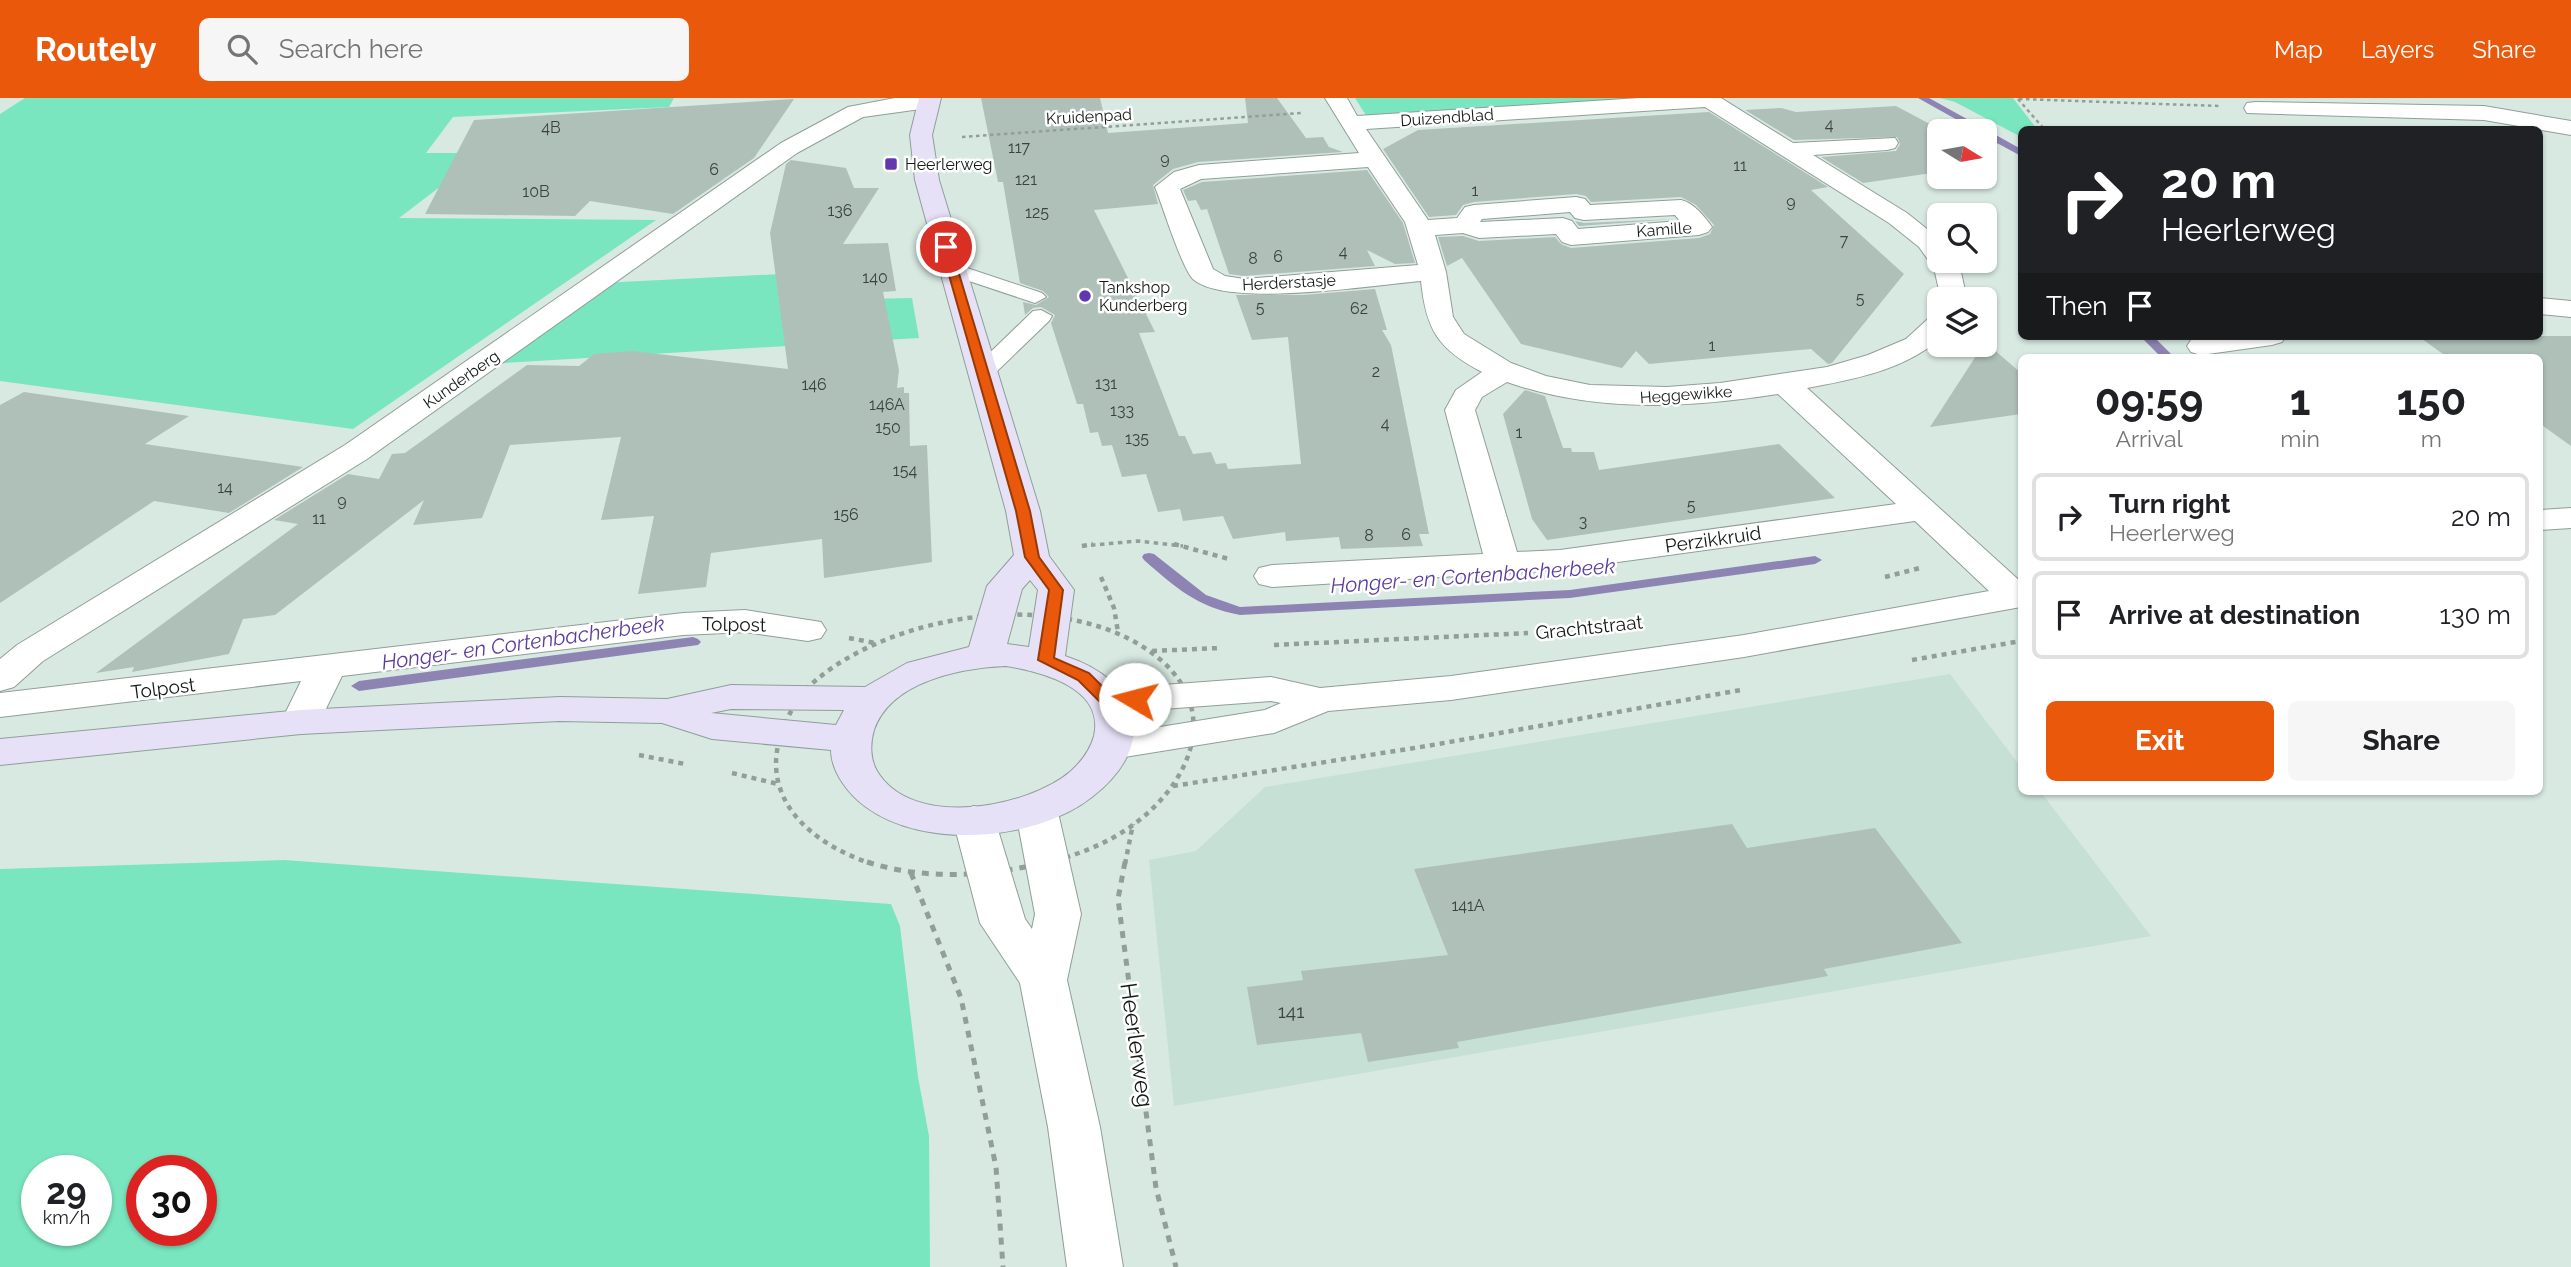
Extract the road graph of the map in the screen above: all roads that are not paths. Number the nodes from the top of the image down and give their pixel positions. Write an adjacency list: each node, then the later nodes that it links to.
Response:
1 (1708, 99): 4 (street, Duizendblad); 8 (street)
2 (929, 100): 13 (main road); 35 (street, Kunderberg)
3 (2251, 103): 5 (street); 6 (street)
4 (1343, 109): 9 (street, Heggewikke)
5 (2267, 126)
6 (2571, 128)
7 (1887, 143): 8 (street)
8 (1788, 150): 12 (street)
9 (1377, 159): 11 (street, Heggewikke); 14 (street, Herderstasje)
10 (1465, 225): 10 (street, Kamille); 11 (street, Kamille)
11 (1420, 228): 14 (street, Heggewikke)
12 (1927, 241)
13 (952, 269): 21 (main road); 21 (lane)
14 (1433, 272): 20 (street, Heggewikke)
15 (2543, 306): 16 (street)
16 (2571, 309)
17 (1927, 334): 22 (street, Heggewikke)
18 (2244, 340): 19 (street)
19 (2201, 346)
20 (1505, 371): 22 (street, Heggewikke); 27 (street)
21 (984, 372): 26 (main road)
22 (1785, 384): 23 (street)
23 (1923, 510): 27 (street, Perzikkruid); 29 (street)
24 (2571, 518): 25 (street)
25 (2543, 520)
26 (1032, 557): 32 (main road); 33 (main road)
27 (1503, 564): 28 (street, Perzikkruid)
28 (1272, 576)
29 (2018, 595)
30 (2018, 596): 37 (street, Grachtstraat)
31 (808, 630): 34 (street, Tolpost)
32 (985, 656): 33 (main road); 36 (main road)
33 (1046, 660): 38 (main road)
34 (326, 669): 39 (street, Tolpost); 41 (street)
35 (0, 679)
36 (875, 699): 40 (main road); 42 (main road)
37 (1320, 700): 38 (street, Grachtstraat); 43 (street, Grachtstraat)
38 (1108, 701): 43 (main road)
39 (0, 705)
40 (667, 711): 41 (main road); 42 (main road)
41 (301, 722): 44 (main road)
42 (850, 739): 46 (main road)
43 (1112, 746): 45 (main road)
44 (0, 752)
45 (1036, 808): 46 (main road); 47 (street)
46 (974, 820): 47 (street)
47 (1043, 980): 48 (street)
48 (1096, 1267)

